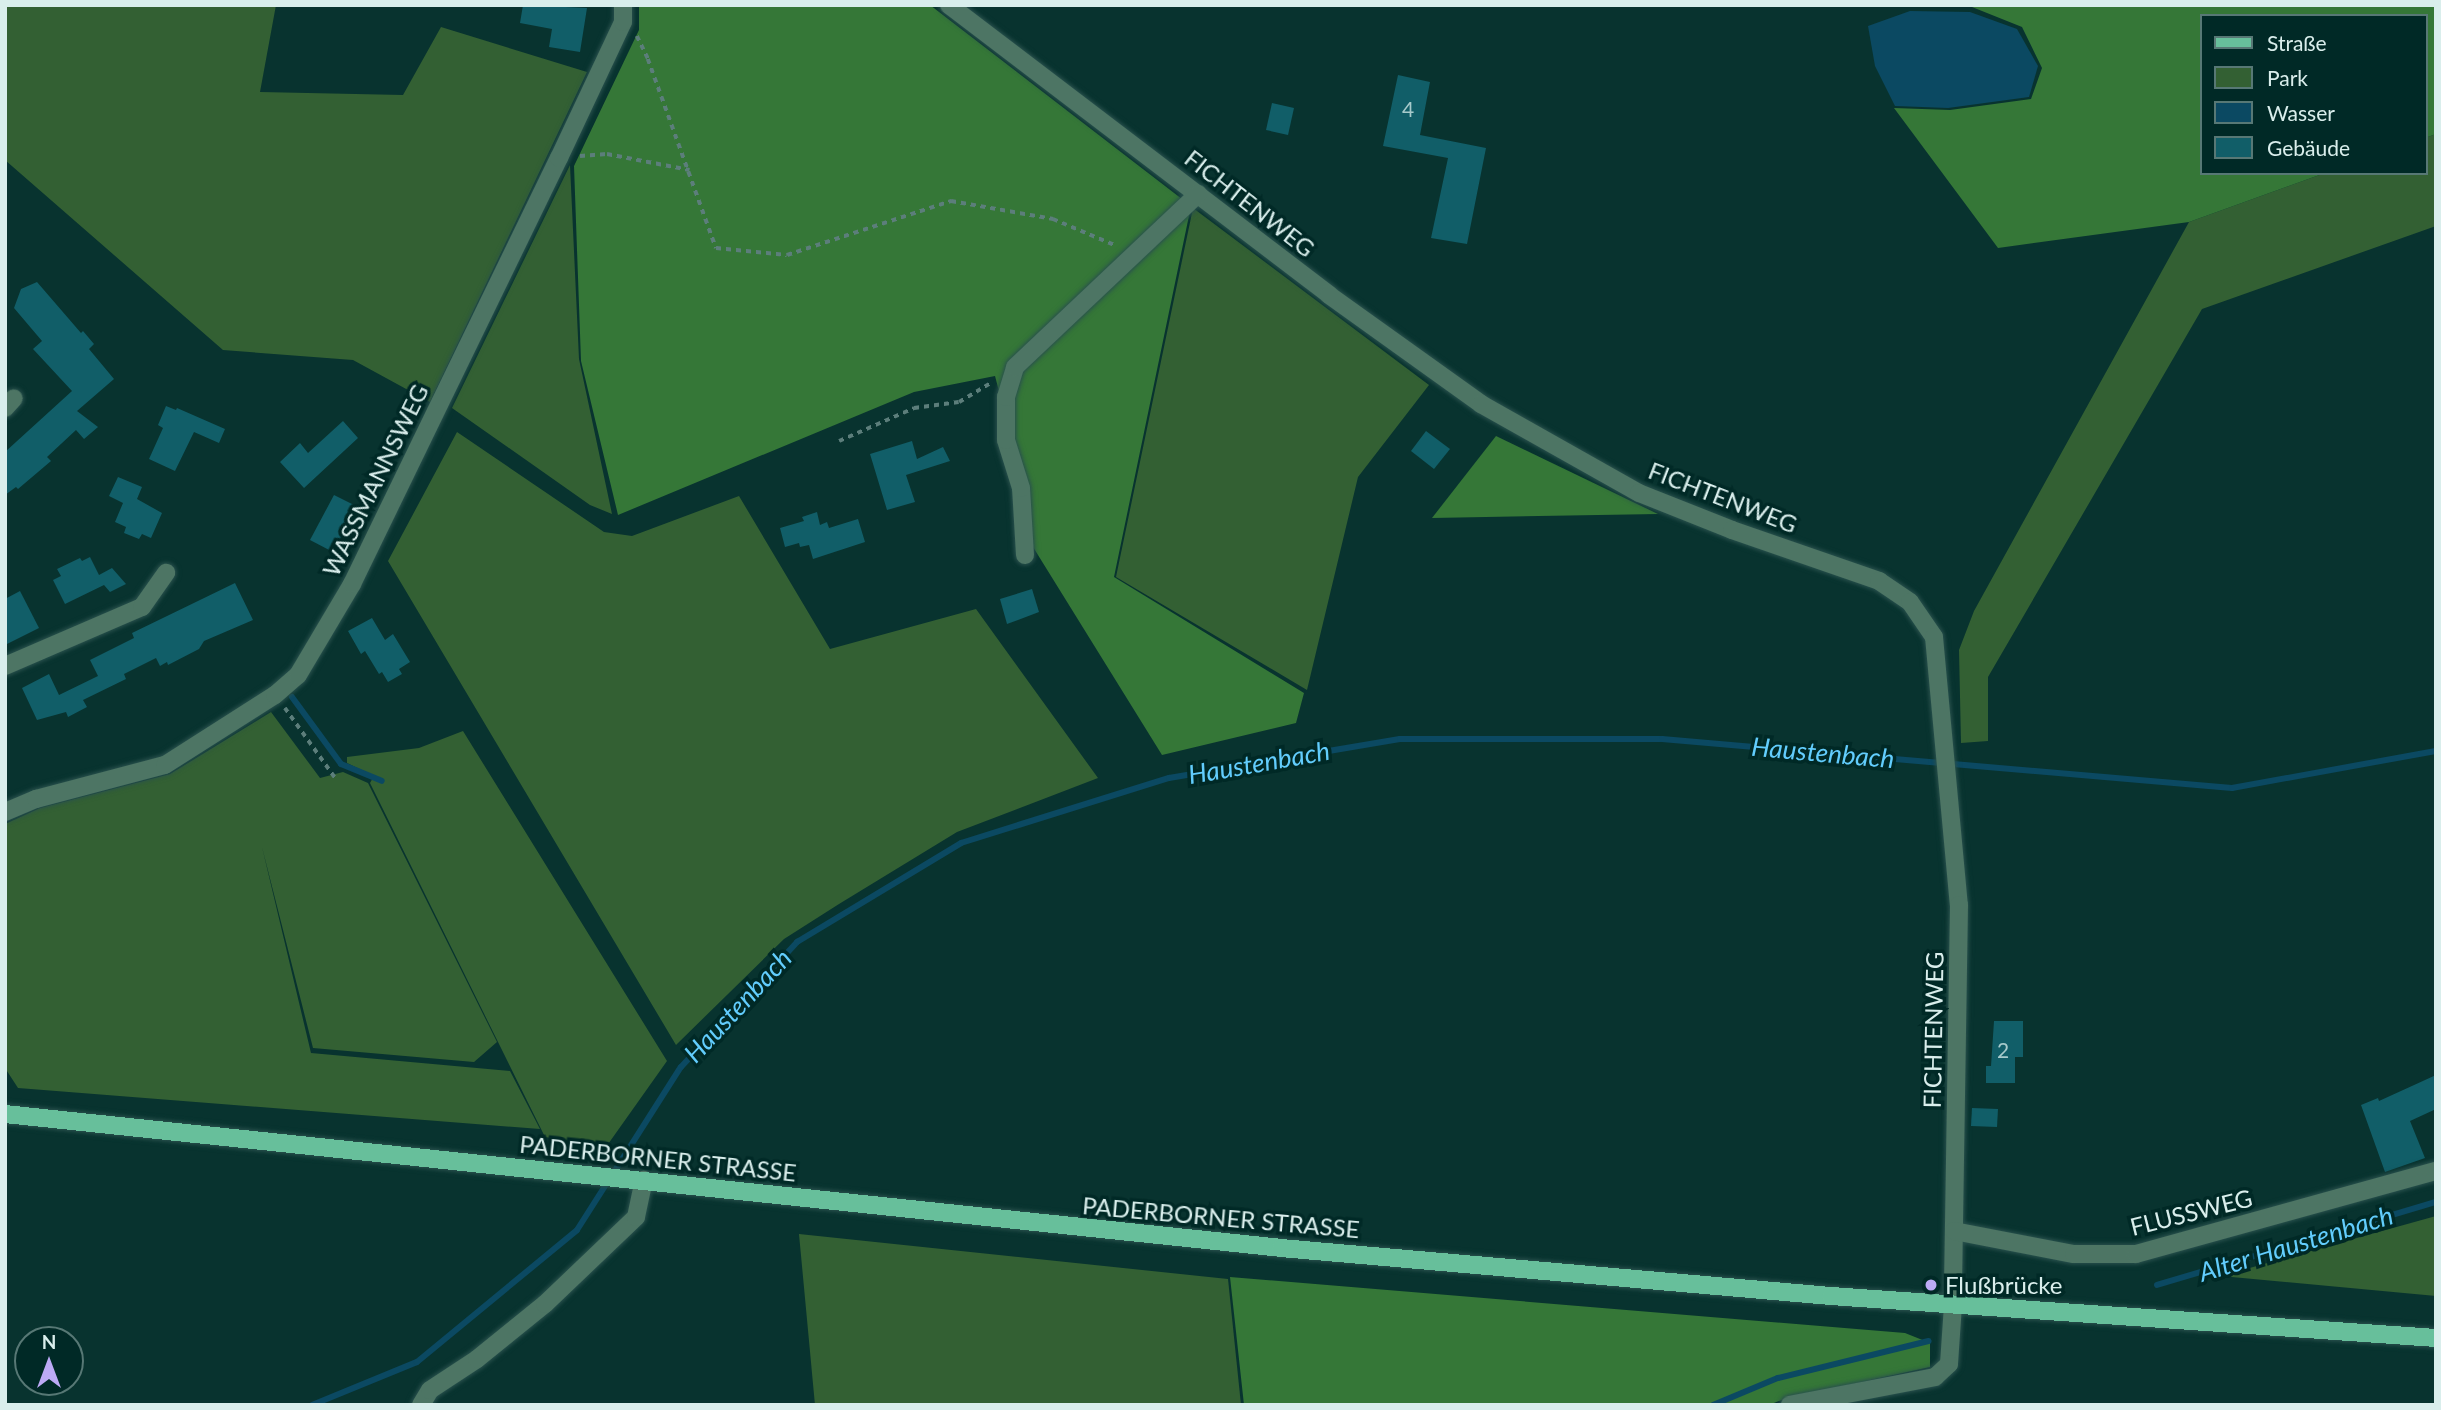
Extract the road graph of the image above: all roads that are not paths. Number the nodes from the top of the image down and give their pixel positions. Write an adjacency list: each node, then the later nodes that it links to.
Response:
1 (949, 5): 3 (street, FICHTENWEG)
2 (623, 7): 7 (street, WASSMANNSWEG)
3 (1198, 194): 4 (street); 11 (street, FICHTENWEG)
4 (1025, 555)
5 (166, 573): 6 (street)
6 (5, 666)
7 (5, 812)
8 (5, 1114): 10 (main road, PADERBORNER STRASSE)
9 (2436, 1171): 11 (street, FLUSSWEG)
10 (641, 1180): 12 (main road, PADERBORNER STRASSE); 14 (street)
11 (1954, 1231): 12 (street, FICHTENWEG)
12 (1953, 1305): 13 (main road, PADERBORNER STRASSE); 15 (street, FICHTENWEG)
13 (2436, 1338)
14 (421, 1405)
15 (1790, 1405)

